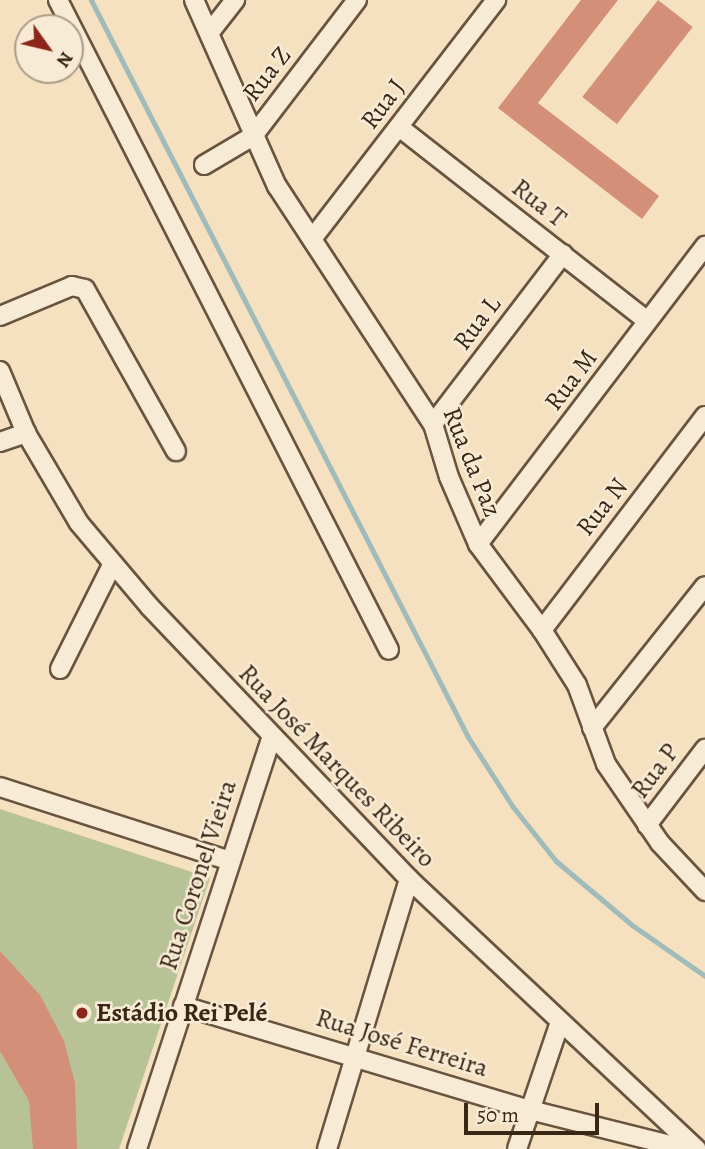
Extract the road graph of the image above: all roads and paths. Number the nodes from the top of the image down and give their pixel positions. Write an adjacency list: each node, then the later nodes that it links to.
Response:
1 (58, 0): 25 (street)
2 (194, 0): 6 (street, Rua da Paz)
3 (234, 0): 6 (street)
4 (358, 0): 8 (street, Rua Z)
5 (496, 0): 7 (street, Rua J)
6 (210, 32): 8 (street, Rua da Paz)
7 (399, 127): 10 (street, Rua J); 12 (street, Rua T)
8 (253, 136): 9 (street, Rua Z); 10 (street, Rua da Paz)
9 (204, 165)
10 (312, 239): 17 (street, Rua da Paz)
11 (705, 246): 14 (street, Rua M)
12 (563, 254): 14 (street, Rua T); 17 (street, Rua L)
13 (0, 316): 20 (street)
14 (648, 321): 21 (street, Rua M)
15 (0, 371): 18 (street, Rua José Marques Ribeiro)
16 (705, 416): 24 (street, Rua N)
17 (433, 424): 21 (street, Rua da Paz)
18 (26, 433): 19 (street); 22 (street, Rua José Marques Ribeiro)
19 (0, 442)
20 (176, 452)
21 (478, 544): 24 (street, Rua da Paz)
22 (112, 565): 26 (street); 28 (street, Rua José Marques Ribeiro)
23 (705, 586): 27 (street)
24 (542, 629): 27 (street, Rua da Paz)
25 (388, 650)
26 (60, 669)
27 (592, 728): 31 (street, Rua da Paz)
28 (271, 738): 32 (street, Rua Coronel Vieira); 33 (street, Rua José Marques Ribeiro)
29 (705, 749): 31 (street, Rua P)
30 (0, 787): 32 (street)
31 (647, 825): 34 (street, Rua da Paz)
32 (230, 861): 35 (street, Rua Coronel Vieira)
33 (409, 878): 36 (street, Rua José Marques Ribeiro); 37 (street)
34 (705, 891)
35 (183, 1006): 37 (street, Rua José Ferreira); 39 (street, Rua Coronel Vieira)
36 (560, 1022): 38 (street); 43 (street, Rua José Marques Ribeiro)
37 (356, 1056): 38 (street, Rua José Ferreira); 40 (street)
38 (530, 1110): 41 (street); 42 (street, Rua José Ferreira)
39 (137, 1149)
40 (327, 1149)
41 (517, 1149)
42 (687, 1149)
43 (697, 1149)

